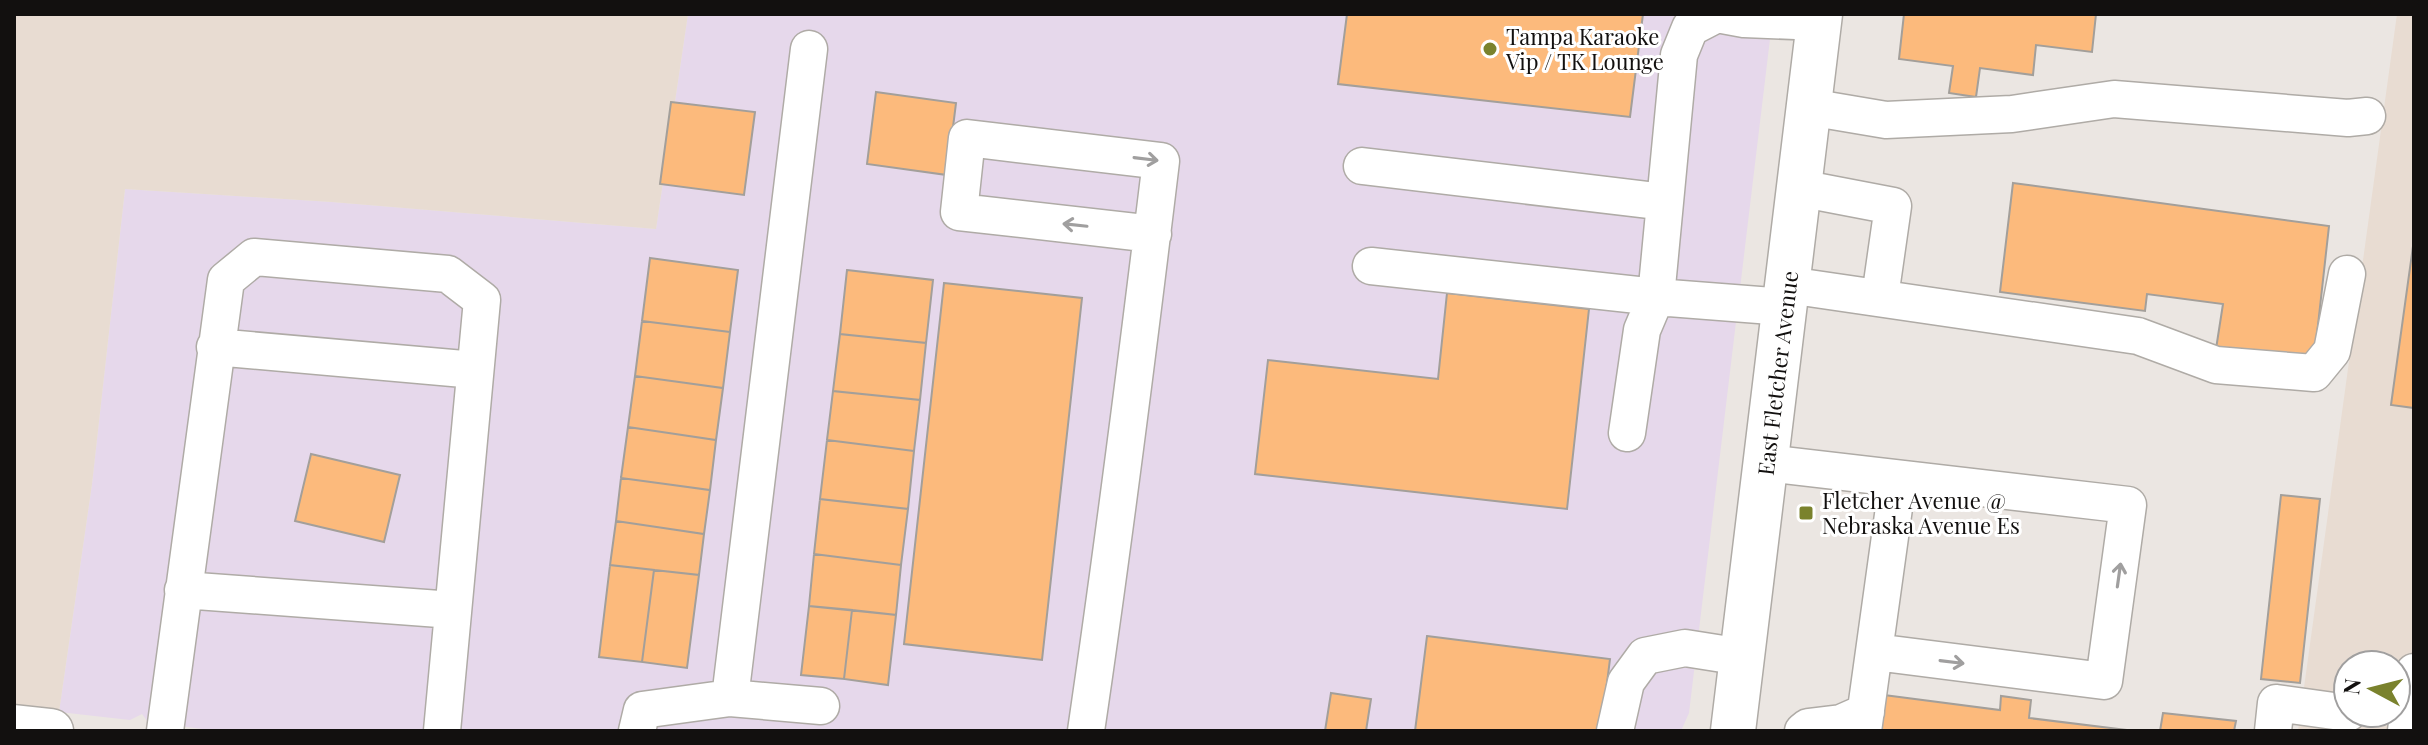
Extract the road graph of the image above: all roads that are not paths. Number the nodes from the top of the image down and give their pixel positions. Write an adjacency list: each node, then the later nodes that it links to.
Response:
1 (1820, 18): 3 (main road, East Fletcher Avenue); 7 (lane)
2 (809, 49): 23 (lane)
3 (1809, 107): 4 (lane); 6 (main road, East Fletcher Avenue)
4 (2367, 116)
5 (1362, 166): 7 (lane)
6 (1799, 188): 11 (main road, East Fletcher Avenue); 13 (lane)
7 (1665, 202): 12 (lane)
8 (1153, 234): 8 (lane, one-way to 8); 32 (lane)
9 (1371, 266): 12 (lane)
10 (2347, 274): 13 (lane)
11 (1786, 296): 12 (lane); 13 (lane); 17 (main road, East Fletcher Avenue)
12 (1656, 297): 16 (lane)
13 (1880, 297)
14 (215, 347): 15 (lane); 15 (lane); 19 (lane)
15 (475, 370): 20 (lane)
16 (1627, 433)
17 (1766, 463): 18 (lane); 22 (main road, East Fletcher Avenue)
18 (1898, 479): 21 (lane); 21 (lane, one-way to 18)
19 (183, 590): 20 (lane); 29 (lane)
20 (453, 610): 30 (lane)
21 (1875, 652): 26 (lane)
22 (1742, 657): 33 (lane); 34 (main road, East Fletcher Avenue)
23 (730, 698): 24 (lane); 31 (lane)
24 (821, 706)
25 (2332, 711): 36 (lane)
26 (1864, 722): 35 (lane)
27 (14, 727): 28 (main road)
28 (51, 731)
29 (165, 731)
30 (442, 731)
31 (637, 731)
32 (1086, 731)
33 (1615, 731)
34 (1735, 731)
35 (1803, 731)
36 (2273, 731)

